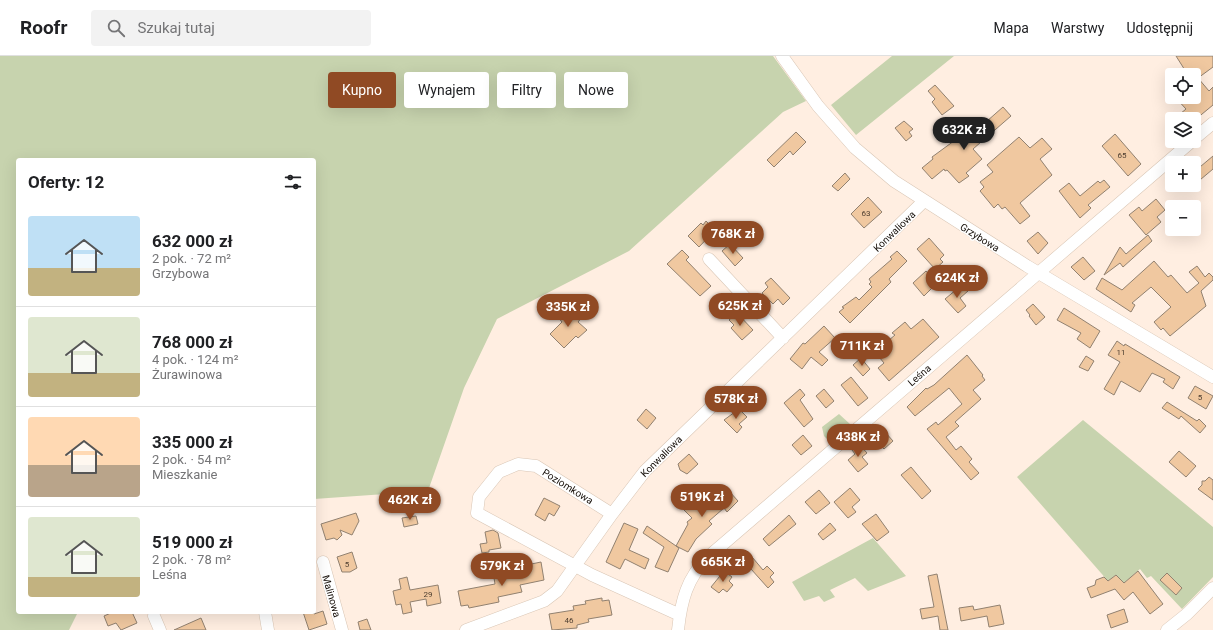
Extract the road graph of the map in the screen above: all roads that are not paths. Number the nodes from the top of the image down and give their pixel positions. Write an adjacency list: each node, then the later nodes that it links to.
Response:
1 (782, 56): 5 (street, Grzybowa)
2 (1213, 123): 3 (street, Leśna)
3 (1201, 133)
4 (1184, 148): 7 (street, Leśna)
5 (924, 201): 7 (street, Grzybowa); 8 (street, Konwaliowa)
6 (709, 259): 8 (street)
7 (1039, 273): 9 (street, Grzybowa); 15 (street, Leśna)
8 (783, 338): 10 (street, Konwaliowa)
9 (1213, 377)
10 (612, 514): 12 (street, Konwaliowa); 12 (street, Poziomkowa)
11 (323, 562): 19 (street, Malinowa)
12 (577, 565): 15 (street); 20 (street, Konwaliowa)
13 (1213, 588): 22 (street)
14 (265, 614): 18 (street)
15 (680, 615): 21 (street, Leśna)
16 (154, 616): 17 (street)
17 (160, 630)
18 (268, 630)
19 (342, 630)
20 (466, 630)
21 (678, 630)
22 (1167, 630)

